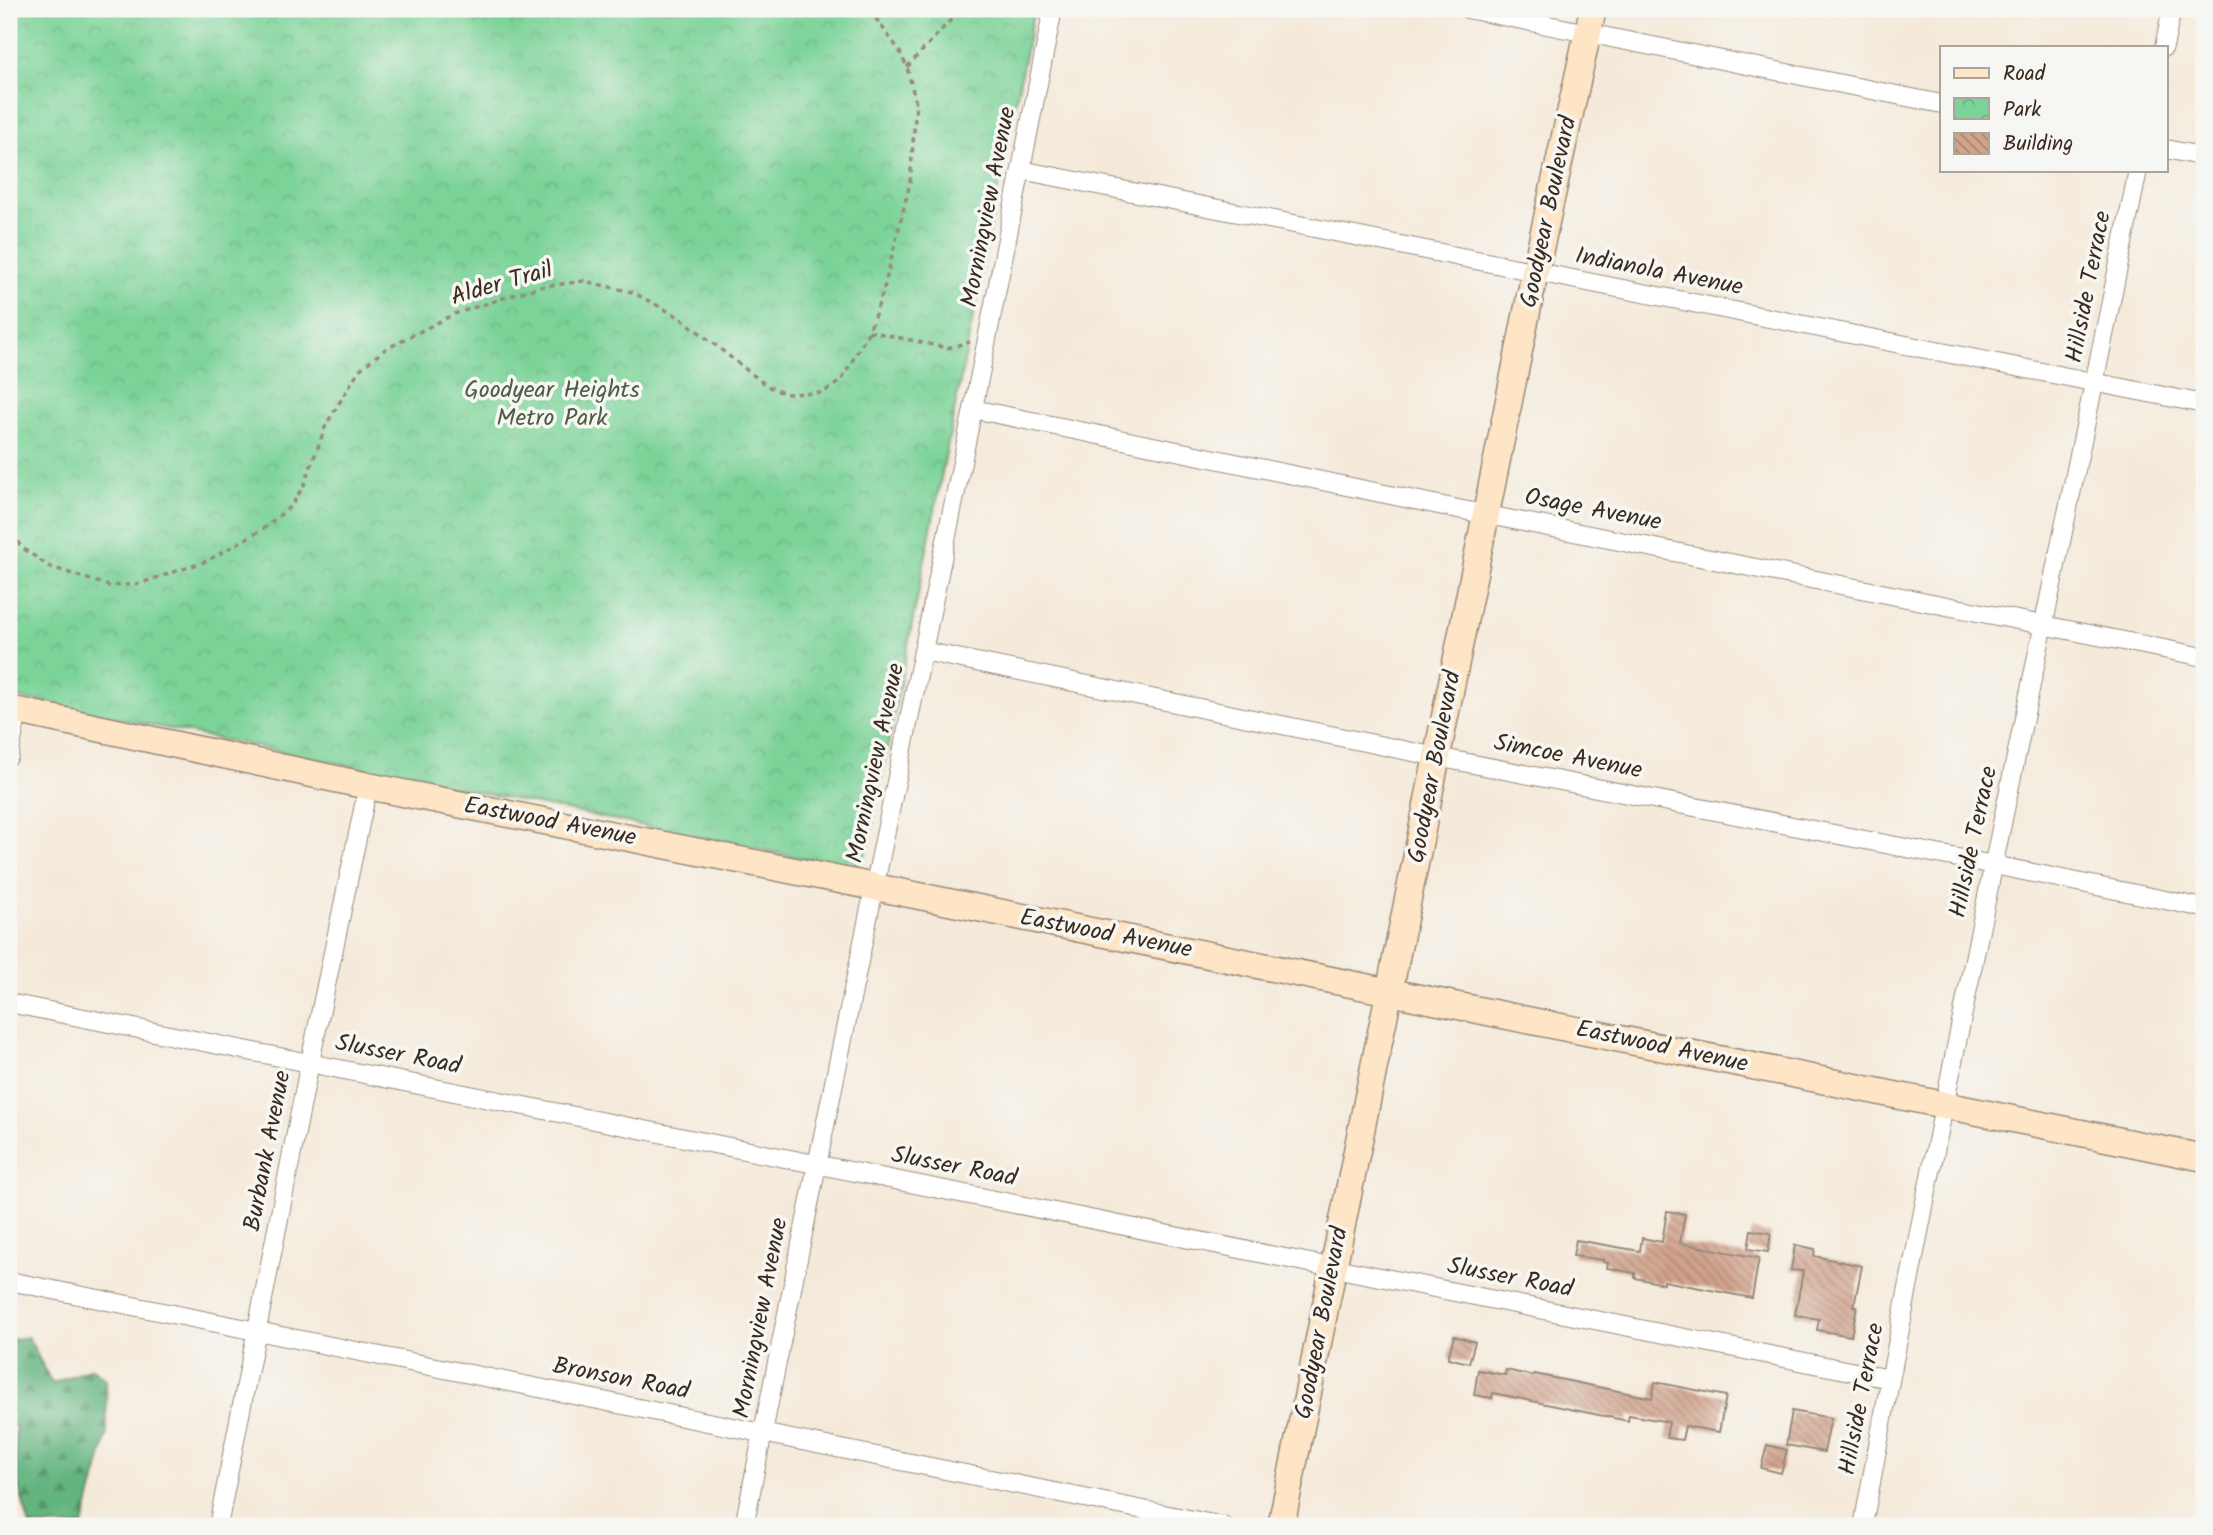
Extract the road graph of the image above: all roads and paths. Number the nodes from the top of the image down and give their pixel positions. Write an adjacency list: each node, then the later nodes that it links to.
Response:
1 (869, 9): 8 (path, Alder Trail)
2 (961, 9): 8 (path)
3 (1053, 9): 12 (street, Morningview Avenue)
4 (1467, 9): 6 (street)
5 (2172, 9): 7 (street)
6 (1591, 20): 9 (street); 14 (street, Goodyear Boulevard)
7 (2164, 46)
8 (907, 67): 15 (path, Alder Trail)
9 (1940, 104)
10 (2168, 149): 11 (street)
11 (2204, 157)
12 (1021, 170): 14 (street, Indianola Avenue); 16 (street, Morningview Avenue)
13 (2138, 172): 17 (street, Hillside Terrace)
14 (1535, 272): 17 (street, Indianola Avenue); 20 (street, Goodyear Boulevard)
15 (869, 331): 16 (path); 21 (path, Alder Trail)
16 (988, 338): 19 (street, Morningview Avenue)
17 (2095, 382): 18 (street, Indianola Avenue); 22 (street, Hillside Terrace)
18 (2204, 404)
19 (973, 409): 20 (street, Osage Avenue); 23 (street, Morningview Avenue)
20 (1486, 514): 22 (street, Osage Avenue); 27 (street, Goodyear Boulevard)
21 (9, 523)
22 (2044, 625): 24 (street, Osage Avenue); 29 (street, Hillside Terrace)
23 (923, 651): 27 (street, Simcoe Avenue); 30 (street, Morningview Avenue)
24 (2204, 657)
25 (13, 710): 26 (street); 28 (street, Eastwood Avenue)
26 (9, 756)
27 (1437, 757): 29 (street, Simcoe Avenue); 32 (street, Goodyear Boulevard)
28 (368, 786): 30 (street, Eastwood Avenue); 34 (street, Burbank Avenue)
29 (1994, 865): 31 (street, Simcoe Avenue); 35 (street, Hillside Terrace)
30 (875, 887): 32 (street, Eastwood Avenue); 37 (street, Morningview Avenue)
31 (2204, 908)
32 (1390, 991): 35 (street, Eastwood Avenue); 38 (street, Goodyear Boulevard)
33 (9, 1003): 34 (street, Slusser Road)
34 (310, 1062): 37 (street, Slusser Road); 40 (street, Burbank Avenue)
35 (1946, 1105): 36 (street, Eastwood Avenue); 41 (street, Hillside Terrace)
36 (2204, 1158)
37 (817, 1165): 38 (street, Slusser Road); 42 (street, Morningview Avenue)
38 (1333, 1268): 41 (street, Slusser Road); 46 (street, Goodyear Boulevard)
39 (9, 1281): 40 (street, Bronson Road)
40 (257, 1330): 42 (street, Bronson Road); 43 (street, Burbank Avenue)
41 (1890, 1379): 47 (street, Hillside Terrace)
42 (763, 1432): 44 (street, Morningview Avenue); 45 (street, Bronson Road)
43 (218, 1526)
44 (744, 1526)
45 (1223, 1526)
46 (1281, 1526)
47 (1863, 1526)

